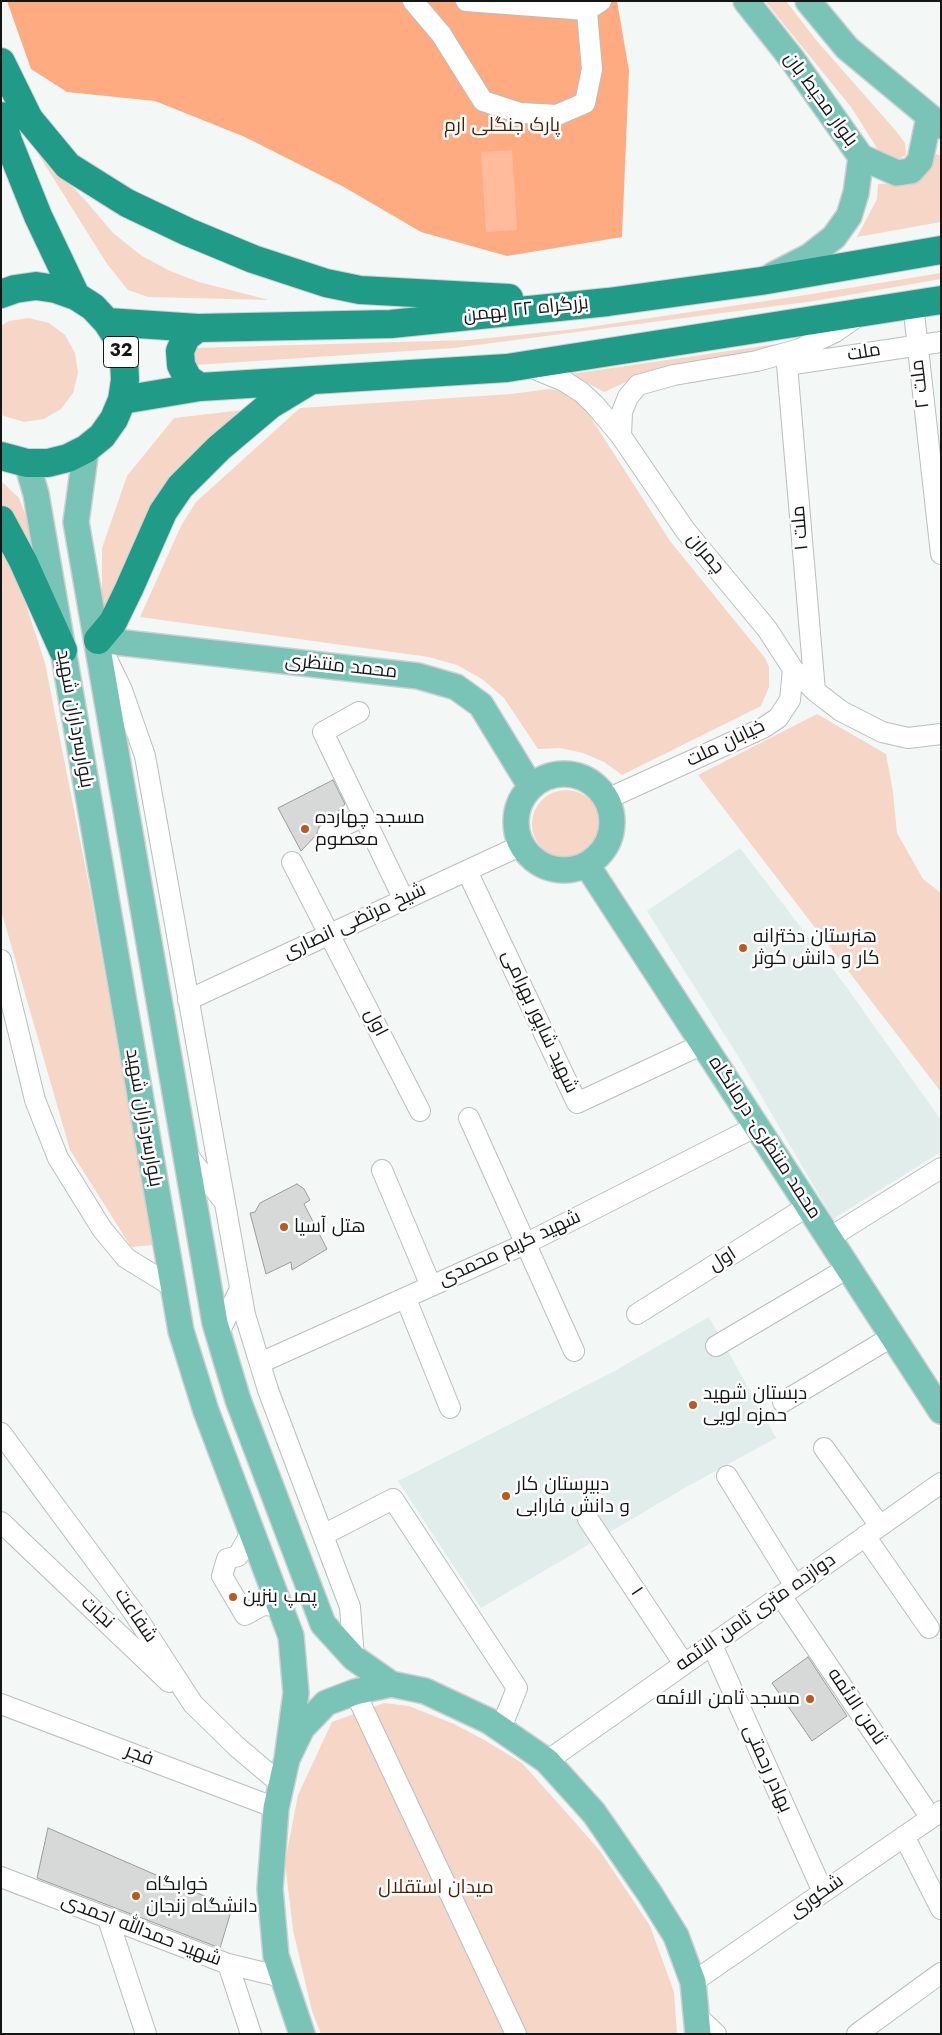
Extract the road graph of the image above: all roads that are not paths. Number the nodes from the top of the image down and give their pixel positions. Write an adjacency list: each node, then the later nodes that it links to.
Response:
1 (413, 1): 5 (street)
2 (466, 1): 5 (street)
3 (746, 1): 9 (main road, بلوار محیط بان)
4 (808, 1): 8 (main road)
5 (591, 4)
6 (1, 62): 15 (highway)
7 (1, 116): 13 (highway, 32)
8 (935, 122): 9 (main road)
9 (861, 157): 11 (main road, بلوار محیط بان)
10 (941, 250): 11 (highway, بزرگراه ۲۲ بهمن)
11 (761, 281): 15 (highway, بزرگراه ۲۲ بهمن)
12 (1, 294): 13 (highway, 32)
13 (76, 296): 18 (highway, 32)
14 (941, 300): 16 (highway)
15 (608, 302): 19 (highway, بزرگراه ۲۲ بهمن)
16 (913, 304): 17 (highway); 21 (street, ملت ۲)
17 (862, 312): 22 (highway); 27 (street)
18 (107, 322): 19 (highway, بزرگراه ۲۲ بهمن); 26 (highway, 32)
19 (198, 328): 25 (highway)
20 (941, 342): 21 (street, ملت)
21 (917, 345): 23 (street, ملت); 34 (street, ملت ۲)
22 (524, 365): 24 (highway); 27 (street, چمران)
23 (786, 365): 38 (street, ملت ۱)
24 (314, 379): 25 (highway); 35 (highway)
25 (200, 387): 26 (highway)
26 (122, 400): 28 (highway, 32)
27 (621, 436): 37 (street, چمران)
28 (86, 449): 30 (highway, 32); 32 (main road, بلوارسرداران شهید)
29 (1, 456): 30 (highway, 32)
30 (27, 463): 33 (main road, بلوارسرداران شهید)
31 (1, 520): 36 (highway)
32 (76, 522): 33 (main road); 35 (main road, بلوارسرداران شهید)
33 (43, 532): 36 (main road, بلوارسرداران شهید)
34 (941, 554)
35 (98, 640): 41 (main road, محمد منتظری); 52 (street); 57 (main road, بلوارسرداران شهید)
36 (63, 650): 66 (main road, بلوارسرداران شهید)
37 (793, 669): 38 (street); 42 (street, خیابان ملت)
38 (815, 691): 40 (street)
39 (359, 712): 43 (street)
40 (941, 734)
41 (531, 787): 42 (main road); 45 (main road)
42 (607, 799): 47 (main road)
43 (364, 816): 44 (street); 49 (street)
44 (328, 833)
45 (522, 845): 47 (main road); 48 (street, شیخ مرتضی انصاری)
46 (292, 862): 50 (street, اول)
47 (587, 865): 53 (main road, محمد منتظری- درمانگاه)
48 (467, 870): 49 (street, شیخ مرتضی انصاری); 53 (street, شهید شاپور بهرامی)
49 (404, 900): 50 (street, شیخ مرتضی انصاری)
50 (329, 935): 52 (street, شیخ مرتضی انصاری); 54 (street, اول)
51 (1, 960): 66 (street)
52 (188, 1000): 60 (street)
53 (703, 1044): 56 (main road, محمد منتظری- درمانگاه)
54 (420, 1110)
55 (469, 1118): 63 (street)
56 (757, 1126): 61 (main road, محمد منتظری- درمانگاه); 63 (street, شهید کریم محمدی)
57 (184, 1151): 60 (street); 70 (main road, بلوارسرداران شهید)
58 (941, 1168): 62 (street)
59 (382, 1170): 65 (street)
60 (224, 1201): 67 (street)
61 (808, 1206): 62 (main road, محمد منتظری- درمانگاه); 69 (street, اول)
62 (829, 1238): 64 (main road, محمد منتظری- درمانگاه)
63 (526, 1243): 65 (street, شهید کریم محمدی); 73 (street)
64 (848, 1268): 71 (main road, محمد منتظری- درمانگاه); 72 (street)
65 (431, 1286): 68 (street, شهید کریم محمدی)
66 (172, 1287): 84 (main road, بلوارسرداران شهید)
67 (240, 1289): 70 (street); 74 (street)
68 (406, 1299): 74 (street, شهید کریم محمدی); 76 (street)
69 (637, 1314)
70 (218, 1335): 91 (main road, بلوارسرداران شهید)
71 (893, 1336): 75 (street); 77 (main road, محمد منتظری- درمانگاه)
72 (716, 1346)
73 (574, 1351)
74 (260, 1363): 86 (street)
75 (783, 1402)
76 (450, 1408)
77 (941, 1410)
78 (1, 1433): 96 (street, شفاعت)
79 (824, 1448): 85 (street)
80 (727, 1476): 87 (street, ثامن الائمه)
81 (941, 1483): 85 (street, دوازده متری ثامن الائمه)
82 (588, 1519): 92 (street, ۱)
83 (1, 1522): 96 (street, نجات)
84 (252, 1531): 88 (main road, بلوارسرداران شهید); 88 (street)
85 (872, 1531): 87 (street, دوازده متری ثامن الائمه); 89 (street)
86 (323, 1535): 91 (street); 97 (street)
87 (788, 1591): 90 (street, دوازده متری ثامن الائمه); 101 (street, ثامن الائمه)
88 (280, 1606): 98 (main road, بلوارسرداران شهید)
89 (928, 1628)
90 (712, 1645): 92 (street, دوازده متری ثامن الائمه); 104 (street, بهادر رحمتی)
91 (354, 1658): 93 (main road, بلوارسرداران شهید)
92 (684, 1664): 99 (street, دوازده متری ثامن الائمه)
93 (391, 1684): 94 (main road); 97 (main road)
94 (355, 1692): 98 (main road); 115 (street)
95 (1, 1704): 100 (street, فجر)
96 (193, 1704): 100 (street, شفاعت)
97 (501, 1728): 99 (main road)
98 (287, 1759): 100 (main road)
99 (547, 1761): 110 (main road)
100 (279, 1797): 109 (main road)
101 (936, 1815): 102 (street, شکوری)
102 (904, 1836): 104 (street, شکوری); 105 (street)
103 (1, 1878): 106 (street, شهید حمدالله احمدی)
104 (823, 1892): 110 (street, شکوری)
105 (941, 1909)
106 (108, 1918): 107 (street, شهید حمدالله احمدی); 112 (street)
107 (228, 1964): 109 (street, شهید حمدالله احمدی); 113 (street)
108 (941, 1973): 117 (street)
109 (282, 1977): 114 (main road)
110 (694, 1982): 111 (main road)
111 (698, 2026): 116 (street)
112 (146, 2034)
113 (251, 2034)
114 (302, 2034)
115 (516, 2034)
116 (716, 2034)
117 (857, 2034)

